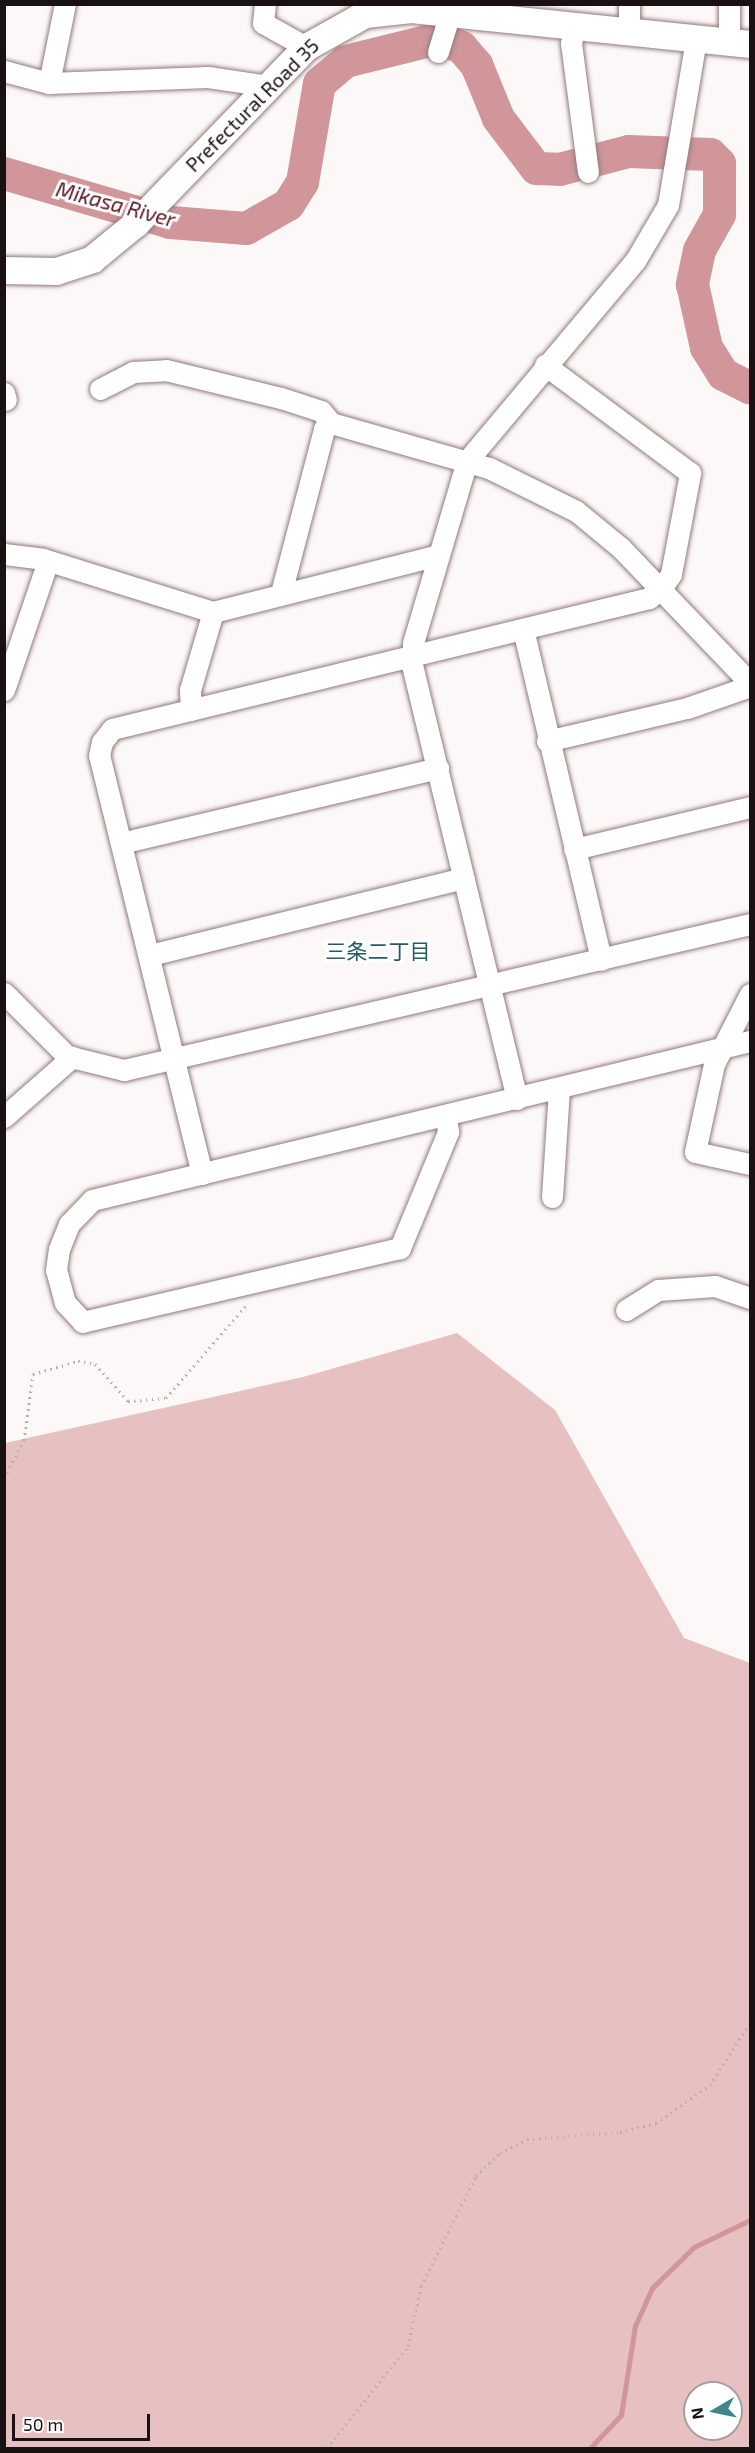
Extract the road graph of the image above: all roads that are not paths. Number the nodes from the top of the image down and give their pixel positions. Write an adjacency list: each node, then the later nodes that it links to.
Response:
1 (65, 4): 14 (street)
2 (265, 4): 11 (street)
3 (629, 4): 8 (street)
4 (729, 4): 10 (street)
5 (411, 7): 6 (main road, Prefectural Road 35); 11 (main road, Prefectural Road 35)
6 (450, 13): 7 (main road, Prefectural Road 35); 12 (street)
7 (575, 26): 8 (main road, Prefectural Road 35); 16 (street)
8 (629, 32): 9 (main road, Prefectural Road 35)
9 (696, 39): 10 (main road, Prefectural Road 35); 18 (street)
10 (740, 43)
11 (306, 47): 15 (main road, Prefectural Road 35)
12 (438, 52)
13 (4, 71): 14 (street)
14 (49, 83): 15 (street)
15 (269, 86): 17 (main road, Prefectural Road 35)
16 (588, 172)
17 (4, 270)
18 (545, 365): 21 (street); 25 (street)
19 (100, 389): 20 (street)
20 (331, 423): 21 (street); 26 (street)
21 (467, 461): 23 (street); 25 (street)
22 (4, 554): 24 (street)
23 (438, 555): 26 (street); 29 (street)
24 (48, 561): 27 (street); 31 (street)
25 (661, 590): 28 (street); 30 (street)
26 (281, 593): 27 (street)
27 (213, 612): 32 (street)
28 (523, 629): 29 (street); 33 (street)
29 (411, 656): 32 (street); 34 (street)
30 (750, 684): 33 (street)
31 (4, 690)
32 (192, 710): 36 (street)
33 (548, 741): 37 (street)
34 (438, 768): 36 (street); 38 (street)
35 (750, 807): 37 (street)
36 (121, 843): 40 (street)
37 (574, 849): 41 (street)
38 (464, 878): 40 (street); 42 (street)
39 (750, 924): 41 (street)
40 (150, 955): 48 (street)
41 (601, 960): 42 (street)
42 (490, 987): 48 (street); 50 (street)
43 (4, 993): 47 (street)
44 (750, 994): 46 (street)
45 (750, 1041): 46 (street)
46 (721, 1048): 49 (street); 53 (street)
47 (72, 1057): 48 (street); 51 (street)
48 (177, 1062): 54 (street)
49 (559, 1089): 50 (street); 55 (street)
50 (517, 1099): 52 (street)
51 (4, 1117)
52 (446, 1117): 54 (street); 54 (street)
53 (750, 1164)
54 (202, 1174)
55 (552, 1197)
56 (750, 1298): 57 (street)
57 (626, 1310)

